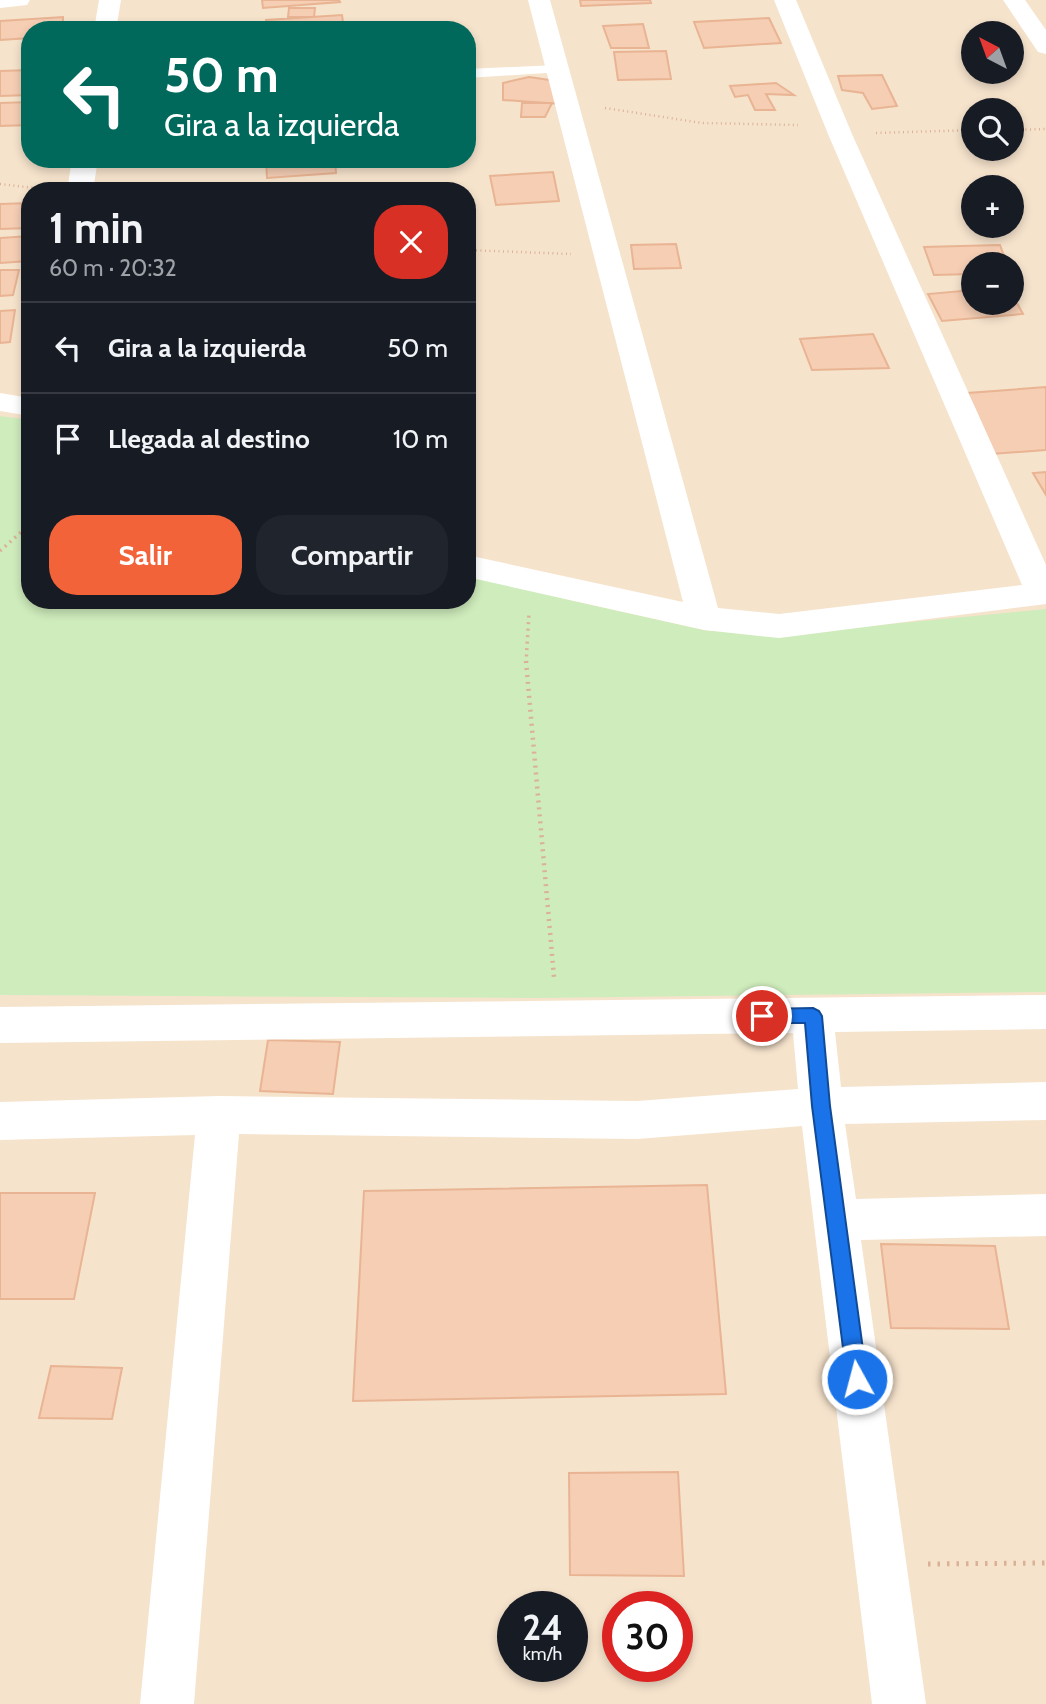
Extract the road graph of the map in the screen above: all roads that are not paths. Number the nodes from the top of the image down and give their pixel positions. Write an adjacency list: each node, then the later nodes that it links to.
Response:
1 (19, 0): 6 (street)
2 (110, 0): 7 (street)
3 (539, 0): 9 (street)
4 (785, 0): 14 (street)
5 (1014, 0): 8 (street)
6 (0, 1)
7 (106, 21)
8 (1046, 47)
9 (557, 69): 10 (lane); 15 (street)
10 (476, 74)
11 (0, 401): 12 (street)
12 (21, 405)
13 (476, 568): 15 (street)
14 (1044, 593): 15 (street)
15 (704, 618)
16 (1046, 1012): 17 (street)
17 (813, 1016): 18 (street); 20 (street)
18 (0, 1025)
19 (1046, 1101): 20 (street)
20 (821, 1106): 21 (street); 24 (street)
21 (219, 1115): 22 (street); 25 (street)
22 (0, 1121)
23 (1046, 1215): 24 (street)
24 (837, 1220): 26 (street)
25 (167, 1704)
26 (899, 1704)

